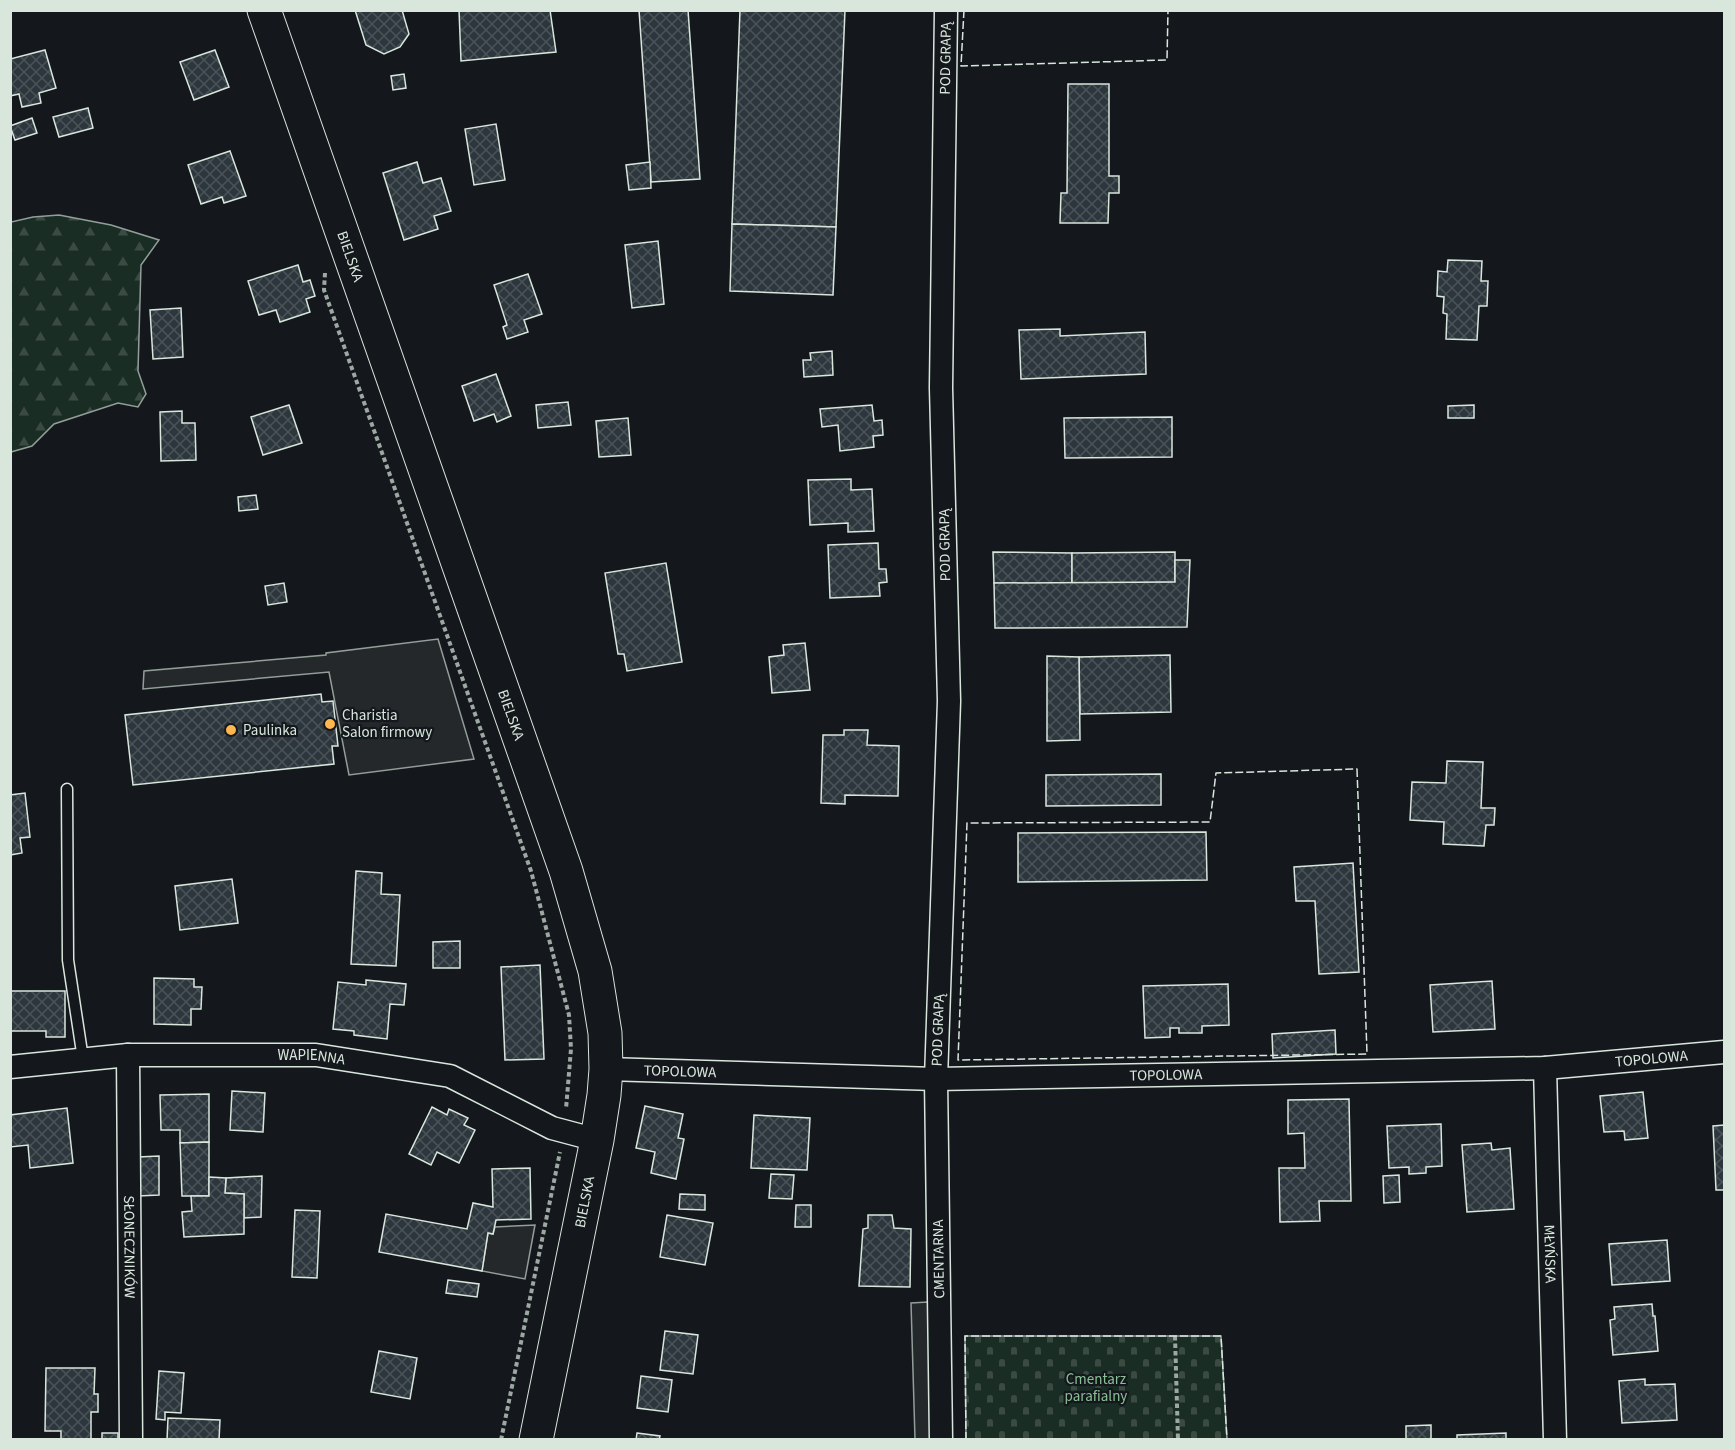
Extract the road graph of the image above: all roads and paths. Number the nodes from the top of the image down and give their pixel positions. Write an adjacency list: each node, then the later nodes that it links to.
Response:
1 (264, 10): 10 (main road, BIELSKA)
2 (946, 10): 11 (street, POD GRAPĄ)
3 (325, 266): 12 (path)
4 (67, 789): 7 (lane)
5 (1725, 1052): 9 (street, TOPOLOWA)
6 (128, 1054): 7 (street, WAPIENNA); 12 (street, WAPIENNA); 15 (street, SŁONECZNIKÓW)
7 (83, 1059): 8 (street, WAPIENNA)
8 (10, 1066)
9 (1545, 1068): 11 (street, TOPOLOWA); 20 (street, MŁYŃSKA)
10 (606, 1069): 11 (street, TOPOLOWA); 13 (main road, BIELSKA)
11 (936, 1079): 18 (street, CMENTARNA)
12 (565, 1131): 13 (street, WAPIENNA); 16 (path)
13 (597, 1140): 17 (main road, BIELSKA)
14 (1175, 1336): 19 (path)
15 (131, 1440)
16 (501, 1440)
17 (536, 1440)
18 (941, 1440)
19 (1178, 1440)
20 (1555, 1440)

